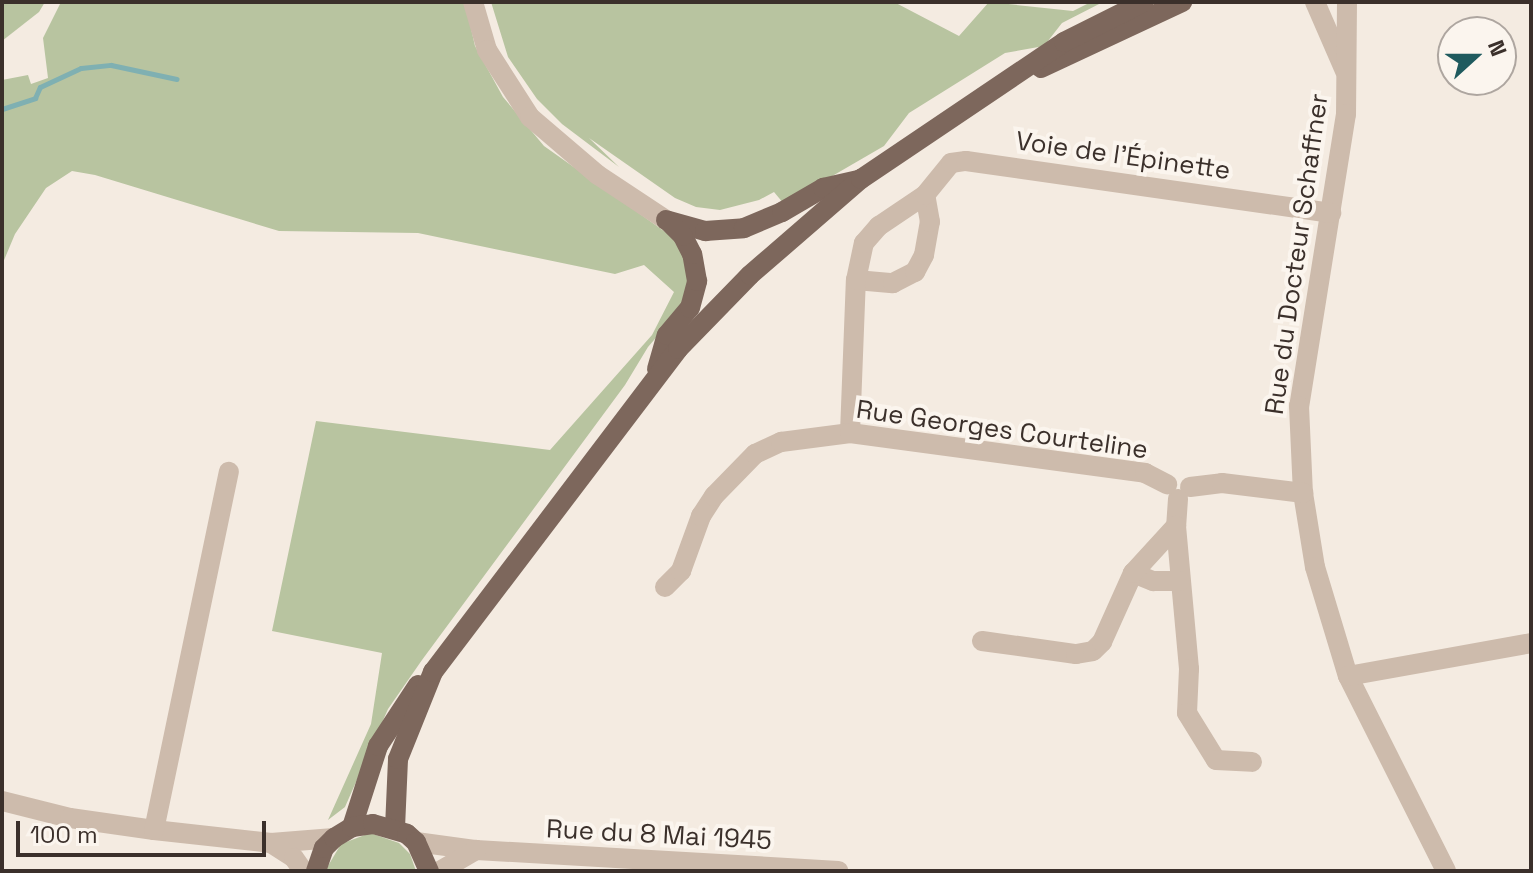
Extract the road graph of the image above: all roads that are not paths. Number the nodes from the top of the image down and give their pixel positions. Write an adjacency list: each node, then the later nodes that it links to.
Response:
1 (473, 2): 11 (street)
2 (1144, 2): 7 (main road)
3 (1182, 2): 7 (main road)
4 (1315, 2): 6 (street, Rue du Docteur Schaffner)
5 (1347, 2): 6 (street, Rue du Docteur Schaffner)
6 (1346, 72): 10 (street, Rue du Docteur Schaffner)
7 (1004, 84): 8 (main road)
8 (861, 179): 11 (main road); 13 (main road)
9 (925, 195): 10 (street, Voie de l'Épinette); 12 (street, Voie de l'Épinette); 12 (street)
10 (1331, 213): 17 (street, Rue du Docteur Schaffner)
11 (666, 220): 13 (main road)
12 (856, 280): 14 (street, Voie de l'Épinette)
13 (653, 380): 24 (main road)
14 (850, 433): 16 (street, Rue Georges Courteline); 21 (street, Rue Georges Courteline)
15 (229, 472): 29 (street)
16 (1178, 490): 17 (street, Rue Georges Courteline); 18 (street)
17 (1303, 493): 25 (street, Rue du Docteur Schaffner)
18 (1176, 526): 19 (street); 20 (street)
19 (1133, 573): 20 (street); 22 (street)
20 (1180, 581): 26 (street)
21 (665, 587)
22 (982, 641)
23 (1531, 643): 25 (street)
24 (433, 672): 28 (main road); 30 (main road)
25 (1348, 676): 39 (street, Rue du Docteur Schaffner)
26 (1252, 762)
27 (2, 801): 29 (street)
28 (395, 828): 30 (main road); 31 (main road)
29 (154, 830): 32 (street)
30 (343, 833): 32 (street); 35 (main road)
31 (416, 842): 33 (street, Rue du 8 Mai 1945); 36 (main road)
32 (271, 843): 34 (street)
33 (476, 850): 37 (street); 38 (street, Rue du 8 Mai 1945)
34 (303, 871)
35 (316, 871)
36 (429, 871)
37 (440, 871)
38 (838, 871)
39 (1446, 871)

